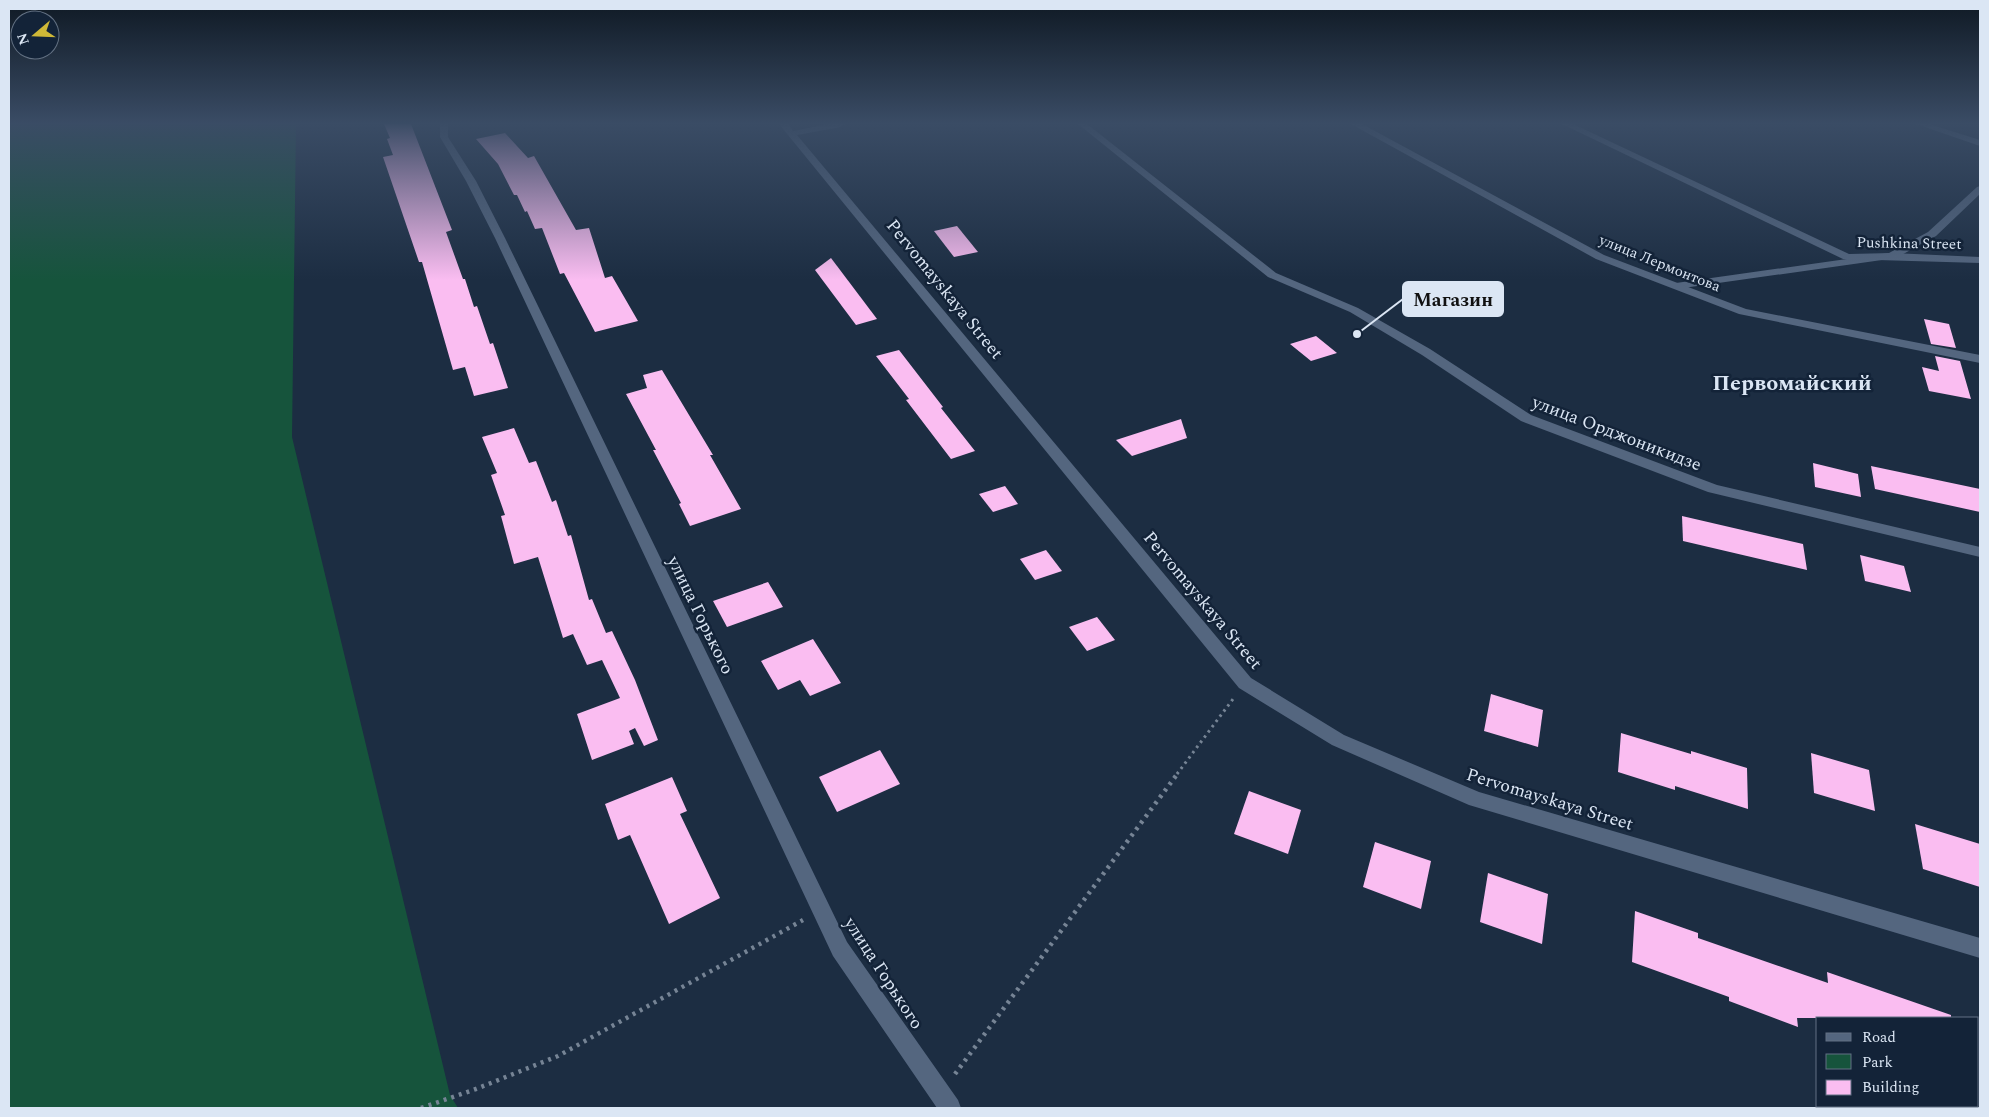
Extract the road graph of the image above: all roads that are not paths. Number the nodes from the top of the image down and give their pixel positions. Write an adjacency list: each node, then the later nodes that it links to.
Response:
1 (468, 176): 13 (street, улица Горького)
2 (826, 176): 12 (street, Pervomayskaya Street)
3 (1148, 176): 11 (street, улица Орджоникидзе)
4 (1451, 176): 9 (street, улица Лермонтова)
5 (1676, 176): 7 (street, Pushkina Street)
6 (1980, 189): 7 (street)
7 (1892, 256): 8 (street, Pushkina Street); 9 (street)
8 (1980, 260)
9 (1676, 286): 10 (street, улица Лермонтова)
10 (1980, 359)
11 (1980, 552)
12 (1980, 948)
13 (950, 1108)

